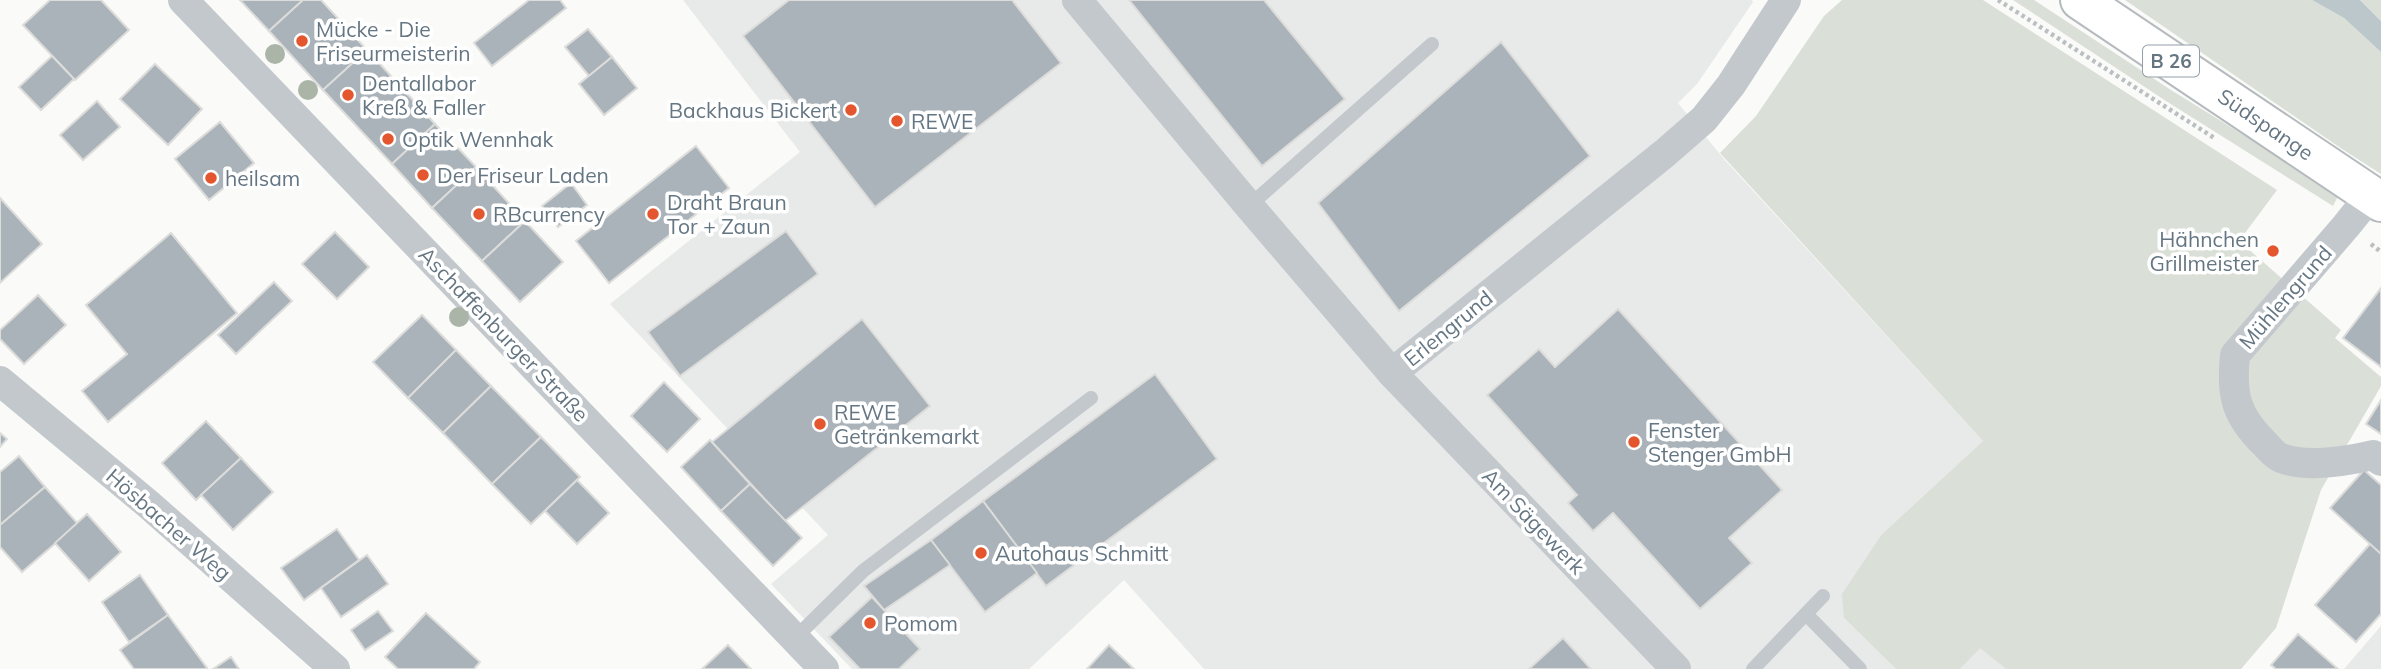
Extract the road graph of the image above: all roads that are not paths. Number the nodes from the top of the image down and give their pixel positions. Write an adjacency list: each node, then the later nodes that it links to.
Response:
1 (183, 0): 14 (street, Aschaffenburger Straße)
2 (1786, 0): 8 (street, Erlengrund)
3 (2080, 0): 6 (main road, Südspange / B 26)
4 (1086, 6): 7 (street, Erlengrund)
5 (1432, 44): 7 (lane)
6 (2376, 198): 11 (street, Mühlengrund)
7 (1249, 206): 8 (street, Erlengrund)
8 (1392, 373): 17 (street, Am Sägewerk)
9 (0, 381): 15 (street, Hösbacher Weg)
10 (1091, 398): 14 (lane)
11 (2381, 461)
12 (1823, 596): 13 (lane)
13 (1806, 614): 18 (lane); 19 (lane)
14 (794, 639): 16 (street, Aschaffenburger Straße)
15 (335, 669)
16 (824, 669)
17 (1676, 669)
18 (1753, 669)
19 (1860, 669)

